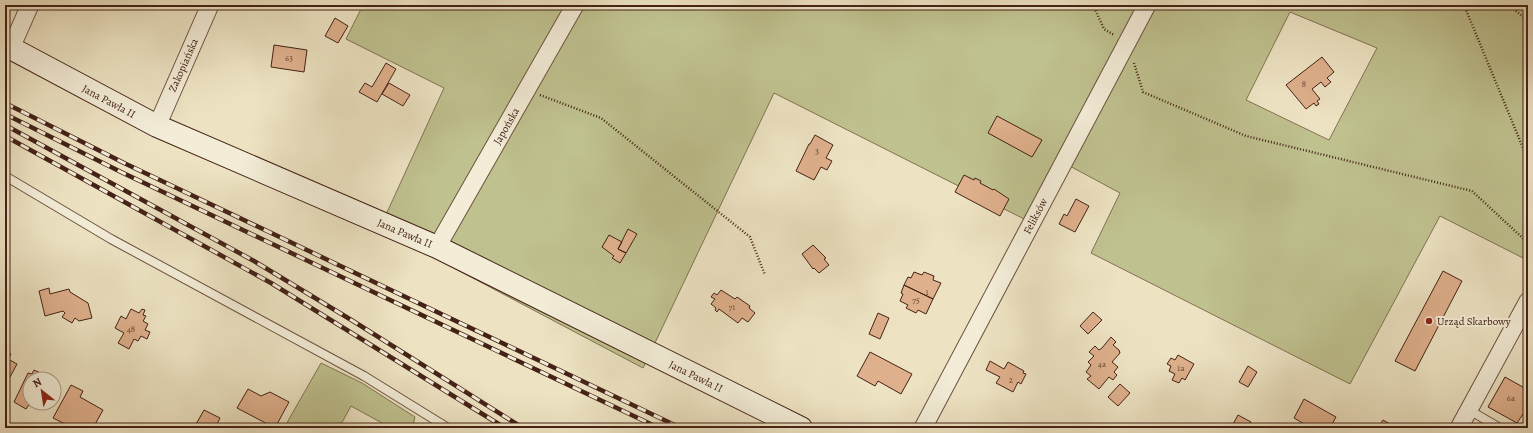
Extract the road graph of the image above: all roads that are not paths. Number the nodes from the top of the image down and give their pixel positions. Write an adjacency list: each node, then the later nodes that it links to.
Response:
1 (30, 5): 5 (street)
2 (210, 5): 6 (street, Zakopiańska)
3 (575, 5): 8 (street, Japońska)
4 (1147, 5): 13 (street, Feliksów)
5 (8, 47): 6 (main road, Jana Pawła II)
6 (157, 126): 8 (main road, Jana Pawła II)
7 (5, 176): 11 (lane)
8 (437, 247): 12 (main road, Jana Pawła II)
9 (1526, 307): 10 (street)
10 (1468, 410): 14 (street); 15 (lane)
11 (448, 428)
12 (801, 428)
13 (923, 428)
14 (1458, 428)
15 (1500, 428)

